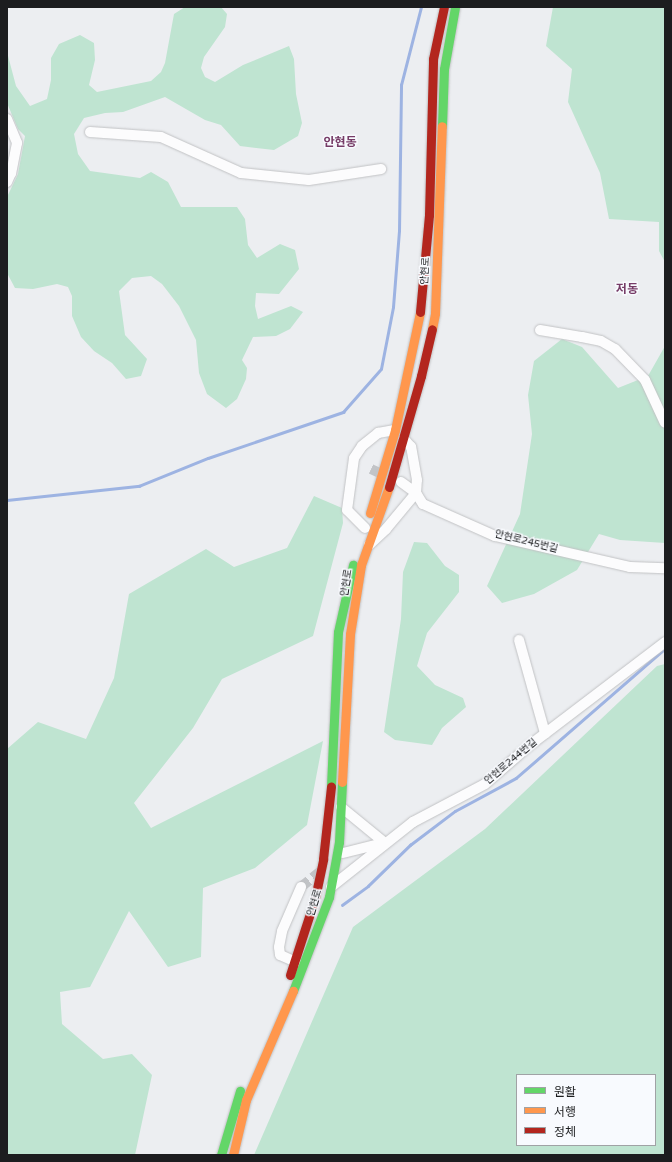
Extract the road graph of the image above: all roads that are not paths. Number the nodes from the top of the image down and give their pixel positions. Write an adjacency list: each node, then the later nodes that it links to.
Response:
1 (444, 7): 9 (street, 안현로)
2 (455, 7): 10 (street, 안현로)
3 (7, 119): 6 (street)
4 (90, 132): 5 (street)
5 (381, 169)
6 (7, 182)
7 (540, 330): 8 (street)
8 (665, 423)
9 (395, 430): 13 (street, 안현로); 13 (street)
10 (404, 439): 12 (street); 14 (street, 안현로)
11 (401, 482): 12 (street, 안현로245번길)
12 (416, 493): 14 (street); 15 (street, 안현로245번길)
13 (365, 528): 24 (street, 안현로)
14 (368, 546): 19 (street, 안현로)
15 (665, 568)
16 (519, 640): 18 (street)
17 (665, 642): 18 (street, 안현로244번길)
18 (545, 733): 20 (street, 안현로244번길)
19 (341, 807): 20 (street); 23 (street, 안현로)
20 (385, 843): 21 (street); 23 (street, 안현로244번길)
21 (343, 853)
22 (301, 887): 24 (street)
23 (331, 887): 26 (street, 안현로)
24 (296, 962): 25 (street, 안현로)
25 (221, 1155)
26 (232, 1155)

